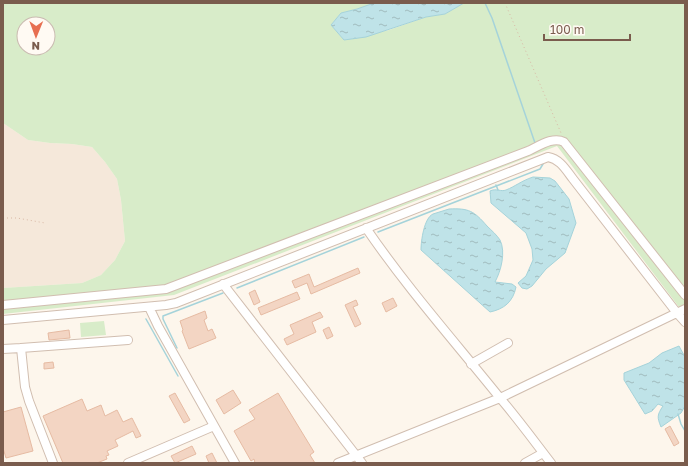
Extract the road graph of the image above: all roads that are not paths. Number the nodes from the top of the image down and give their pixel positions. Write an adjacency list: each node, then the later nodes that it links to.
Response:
1 (366, 228): 2 (lane); 7 (lane); 14 (lane)
2 (223, 284): 5 (lane); 18 (lane)
3 (685, 295): 4 (lane)
4 (3, 305)
5 (149, 307): 8 (lane); 16 (lane)
6 (685, 309): 7 (lane)
7 (676, 313): 9 (lane); 15 (lane)
8 (3, 320)
9 (685, 322)
10 (128, 340): 12 (lane)
11 (508, 343): 14 (lane)
12 (21, 348): 13 (lane); 19 (lane)
13 (3, 350)
14 (471, 364): 15 (lane)
15 (500, 398): 17 (lane); 18 (lane)
16 (214, 426): 20 (lane); 21 (lane)
17 (543, 453): 24 (lane); 25 (lane)
18 (356, 455): 22 (lane); 23 (lane)
19 (53, 463)
20 (128, 463)
21 (235, 463)
22 (338, 463)
23 (362, 463)
24 (525, 463)
25 (551, 463)

